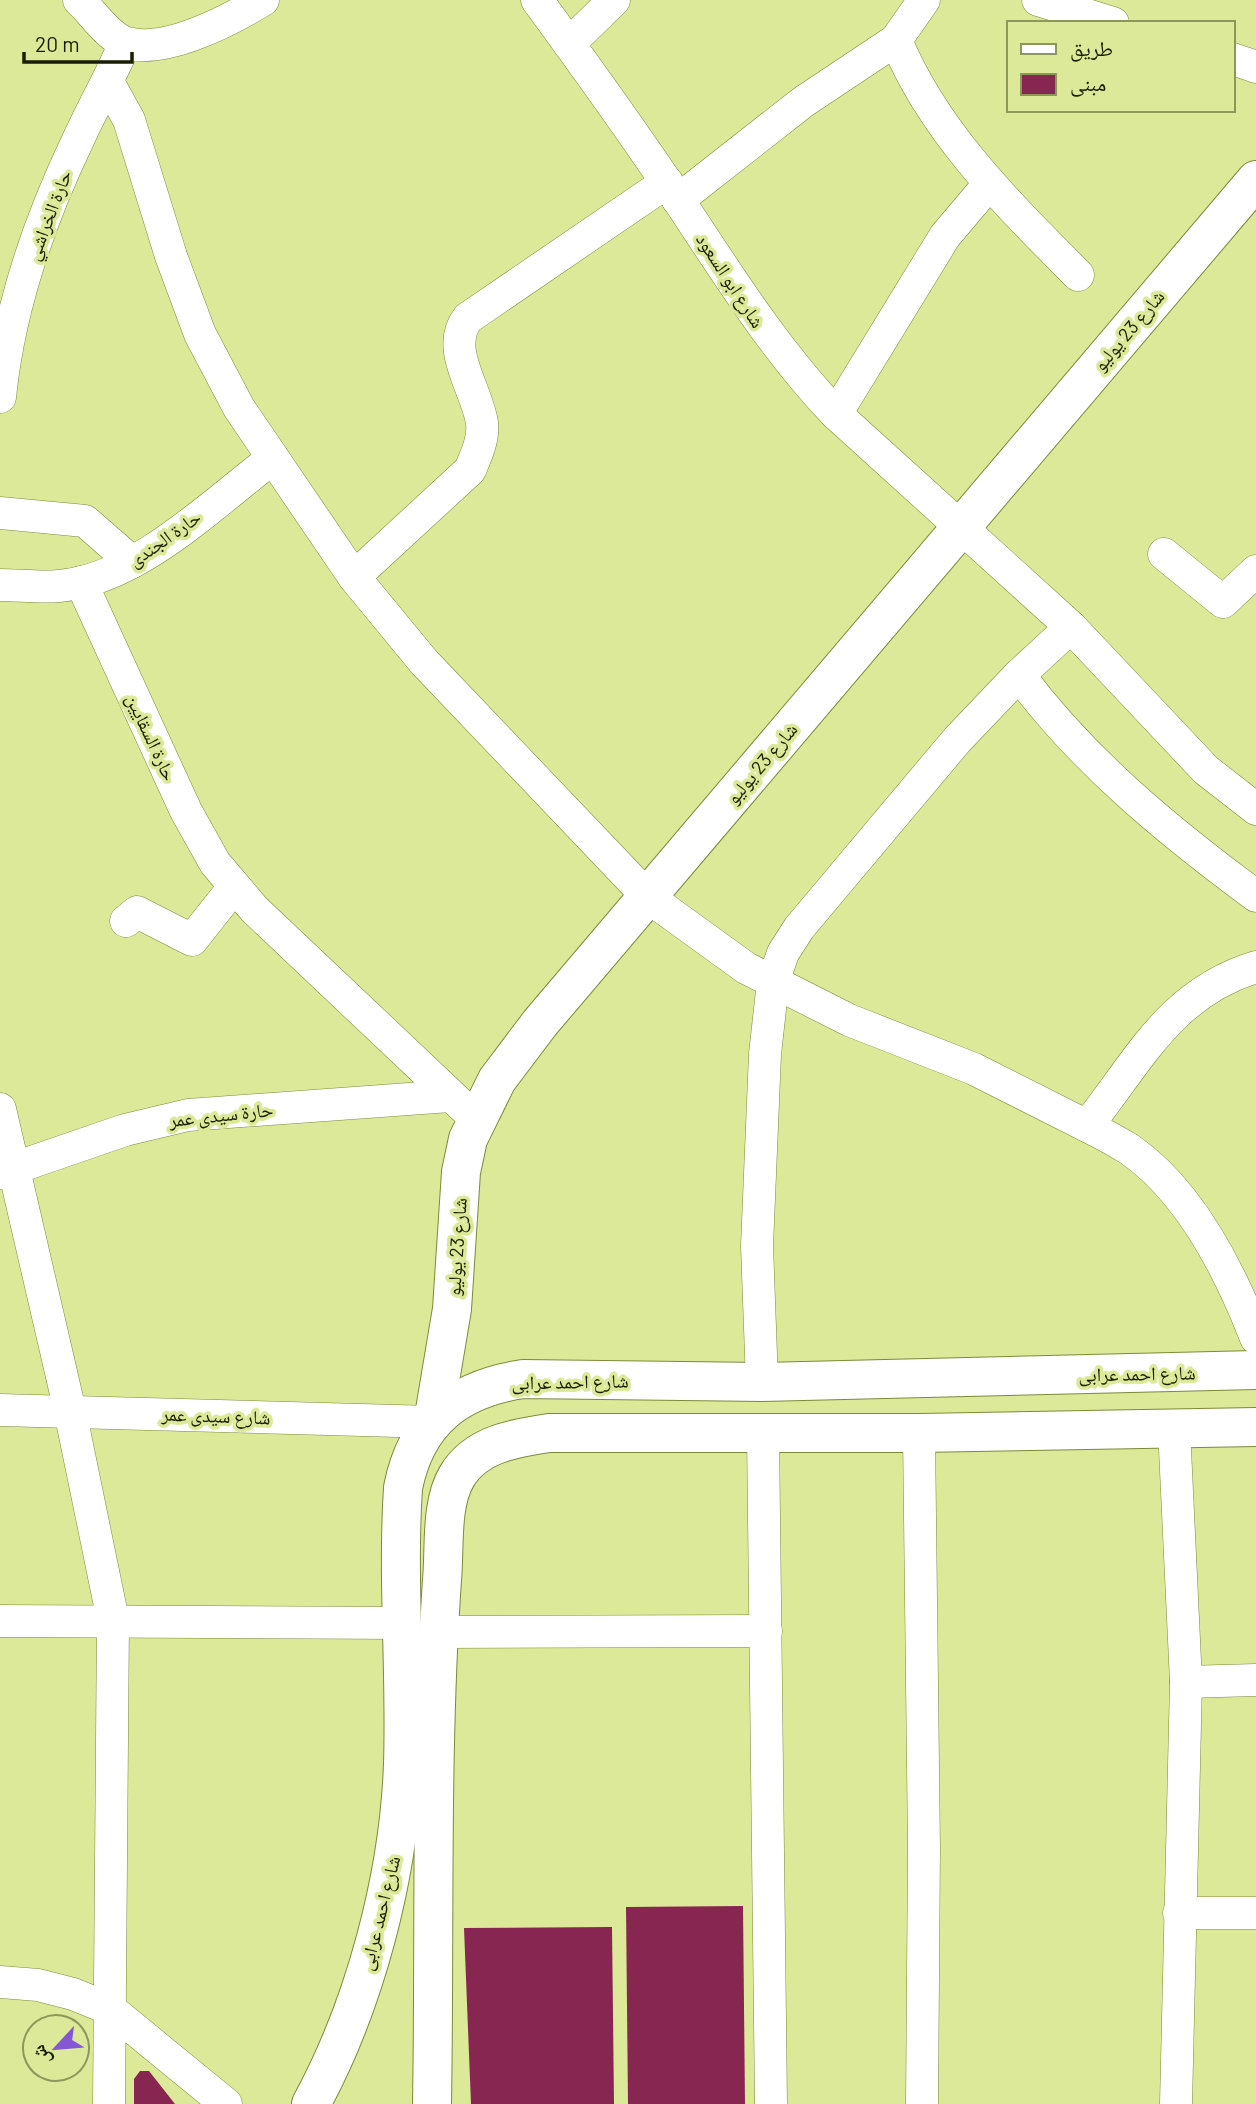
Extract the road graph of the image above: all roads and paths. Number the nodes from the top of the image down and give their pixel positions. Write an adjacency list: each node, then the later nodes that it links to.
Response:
1 (79, 0): 9 (street)
2 (263, 0): 9 (street)
3 (537, 0): 10 (street, شارع ابو السعود)
4 (614, 0): 10 (street)
5 (924, 0): 8 (street)
6 (1038, 0): 7 (street)
7 (1107, 21)
8 (896, 40): 15 (street); 16 (street)
9 (125, 43): 13 (street, حارة الخراشي)
10 (569, 44): 16 (street, شارع ابو السعود)
11 (1235, 60): 12 (street)
12 (1256, 67)
13 (108, 82): 18 (street, حارة الخراشي); 21 (street)
14 (1256, 180): 23 (main road, شارع 23 يوليو)
15 (989, 184): 17 (street); 20 (street)
16 (672, 191): 20 (street, شارع ابو السعود); 27 (street)
17 (1078, 275)
18 (0, 388): 19 (street, حارة الخراشي)
19 (0, 397)
20 (836, 414): 23 (street, شارع ابو السعود)
21 (272, 458): 25 (street, حارة الجندى); 27 (street)
22 (0, 513): 25 (street)
23 (961, 528): 30 (street, شارع ابو السعود); 35 (main road, شارع 23 يوليو)
24 (1164, 554): 26 (street)
25 (132, 562): 28 (street, حارة الجندى)
26 (1256, 571)
27 (354, 577): 35 (street)
28 (81, 582): 29 (street, حارة الجندى); 33 (street, حارة السقايين)
29 (0, 585)
30 (1070, 627): 31 (street); 32 (street, شارع ابو السعود)
31 (1018, 675): 34 (street); 38 (street)
32 (1256, 809)
33 (234, 887): 36 (street); 39 (street, حارة السقايين)
34 (1256, 895)
35 (648, 897): 38 (street); 39 (main road, شارع 23 يوليو)
36 (126, 920)
37 (1256, 967): 41 (street)
38 (773, 982): 41 (street); 45 (street)
39 (463, 1107): 42 (street, حارة سيدى عمر); 48 (main road, شارع 23 يوليو)
40 (0, 1109): 42 (street)
41 (1087, 1126): 43 (street)
42 (7, 1170): 47 (street)
43 (1255, 1331)
44 (1256, 1370): 45 (main road, شارع احمد عرابى)
45 (762, 1382): 48 (main road, شارع احمد عرابى)
46 (0, 1410): 47 (street, شارع سيدى عمر)
47 (70, 1411): 48 (street, شارع سيدى عمر); 53 (street)
48 (433, 1422): 55 (main road, شارع احمد عرابى)
49 (1256, 1427): 50 (main road, شارع احمد عرابى)
50 (1174, 1428): 52 (main road, شارع احمد عرابى); 58 (street)
51 (764, 1433): 52 (main road, شارع احمد عرابى); 55 (main road, شارع احمد عرابى); 56 (street)
52 (919, 1433): 68 (street)
53 (113, 1620): 54 (street); 55 (street); 62 (street)
54 (0, 1621)
55 (421, 1627): 56 (street); 63 (main road, شارع احمد عرابى); 66 (main road, شارع احمد عرابى)
56 (766, 1631): 67 (street)
57 (1256, 1680): 58 (street)
58 (1186, 1682): 59 (street)
59 (1179, 1913): 60 (street); 69 (street)
60 (1256, 1913)
61 (0, 1982): 62 (street)
62 (110, 2009): 64 (street); 65 (street)
63 (314, 2102)
64 (109, 2104)
65 (226, 2104)
66 (432, 2104)
67 (771, 2104)
68 (922, 2104)
69 (1176, 2104)

